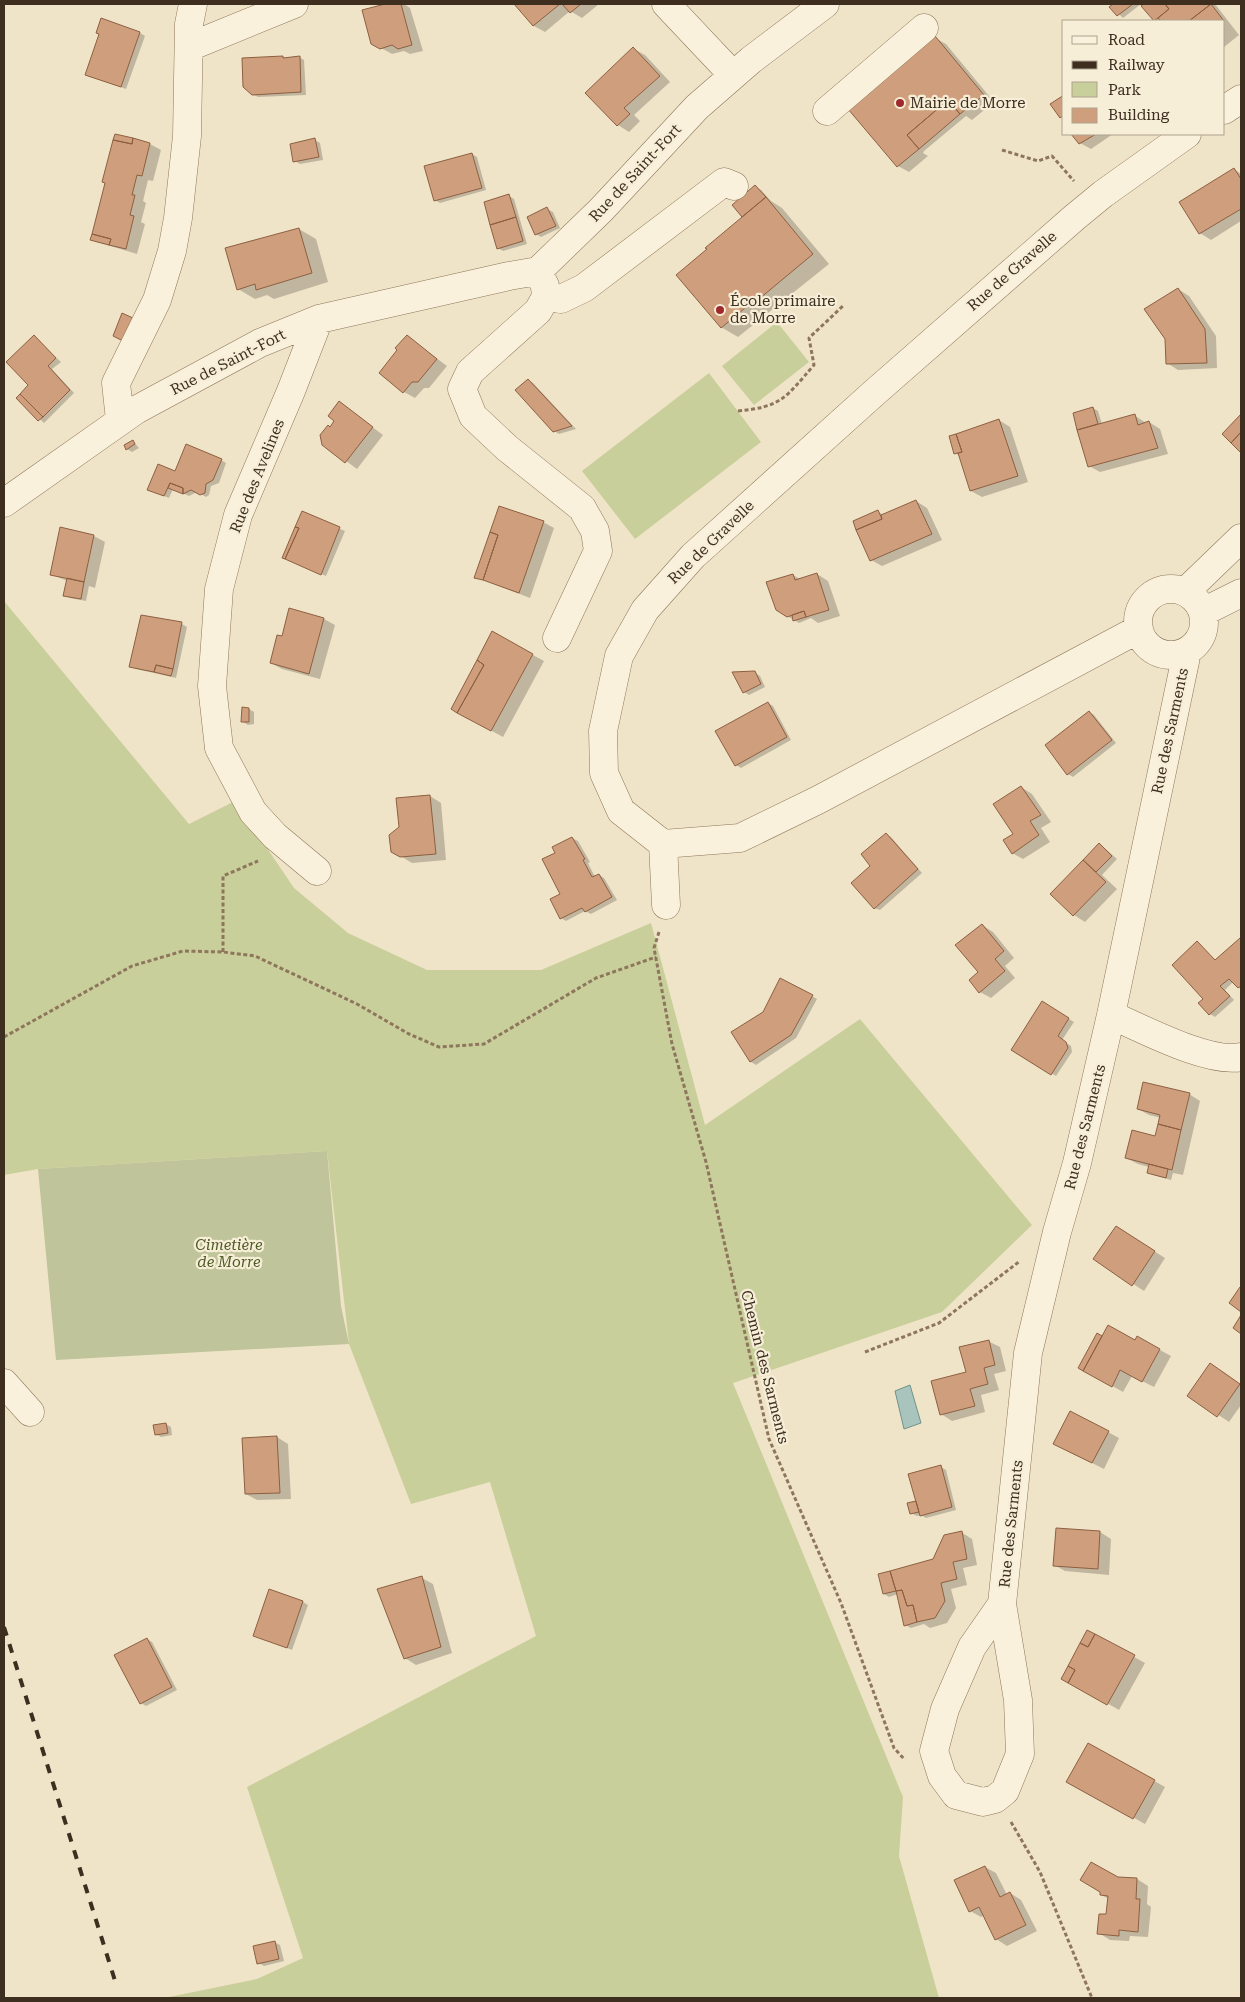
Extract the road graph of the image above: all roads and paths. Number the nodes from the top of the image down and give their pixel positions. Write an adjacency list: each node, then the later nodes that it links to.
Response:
1 (193, 4): 6 (street)
2 (294, 4): 6 (street)
3 (666, 4): 7 (street)
4 (825, 4): 7 (street, Rue de Saint-Fort)
5 (924, 28): 10 (street)
6 (189, 47): 20 (street)
7 (732, 75): 15 (street, Rue de Saint-Fort)
8 (1241, 99): 9 (street)
9 (1225, 109)
10 (827, 111)
11 (1186, 135): 29 (street, Rue de Gravelle)
12 (1002, 150): 14 (path)
13 (734, 186): 16 (street)
14 (1079, 186)
15 (538, 270): 16 (street); 18 (street, Rue de Saint-Fort)
16 (546, 298): 26 (street)
17 (844, 305): 19 (path)
18 (319, 319): 20 (street, Rue de Saint-Fort); 30 (street, Rue des Avelines)
19 (738, 411)
20 (120, 420): 21 (street, Rue de Saint-Fort)
21 (4, 503)
22 (1241, 538): 23 (street)
23 (1185, 592): 25 (street); 27 (street)
24 (1241, 593): 25 (street)
25 (1203, 612): 28 (street)
26 (557, 638)
27 (1144, 638): 28 (street); 29 (street)
28 (1187, 652): 34 (street, Rue des Sarments)
29 (663, 844): 32 (street)
30 (289, 847): 31 (street, Rue des Avelines); 33 (path)
31 (317, 870)
32 (666, 905)
33 (223, 952): 35 (path); 42 (path, Chemin des Sarments)
34 (1111, 1015): 36 (street); 37 (street, Rue des Sarments)
35 (4, 1037)
36 (1241, 1057)
37 (1057, 1232): 38 (path); 41 (street, Rue des Sarments)
38 (864, 1352)
39 (4, 1383): 40 (street)
40 (30, 1412)
41 (1002, 1604): 43 (street, Rue des Sarments); 43 (street, Rue des Sarments)
42 (906, 1761)
43 (983, 1802): 44 (path)
44 (1094, 1998)

